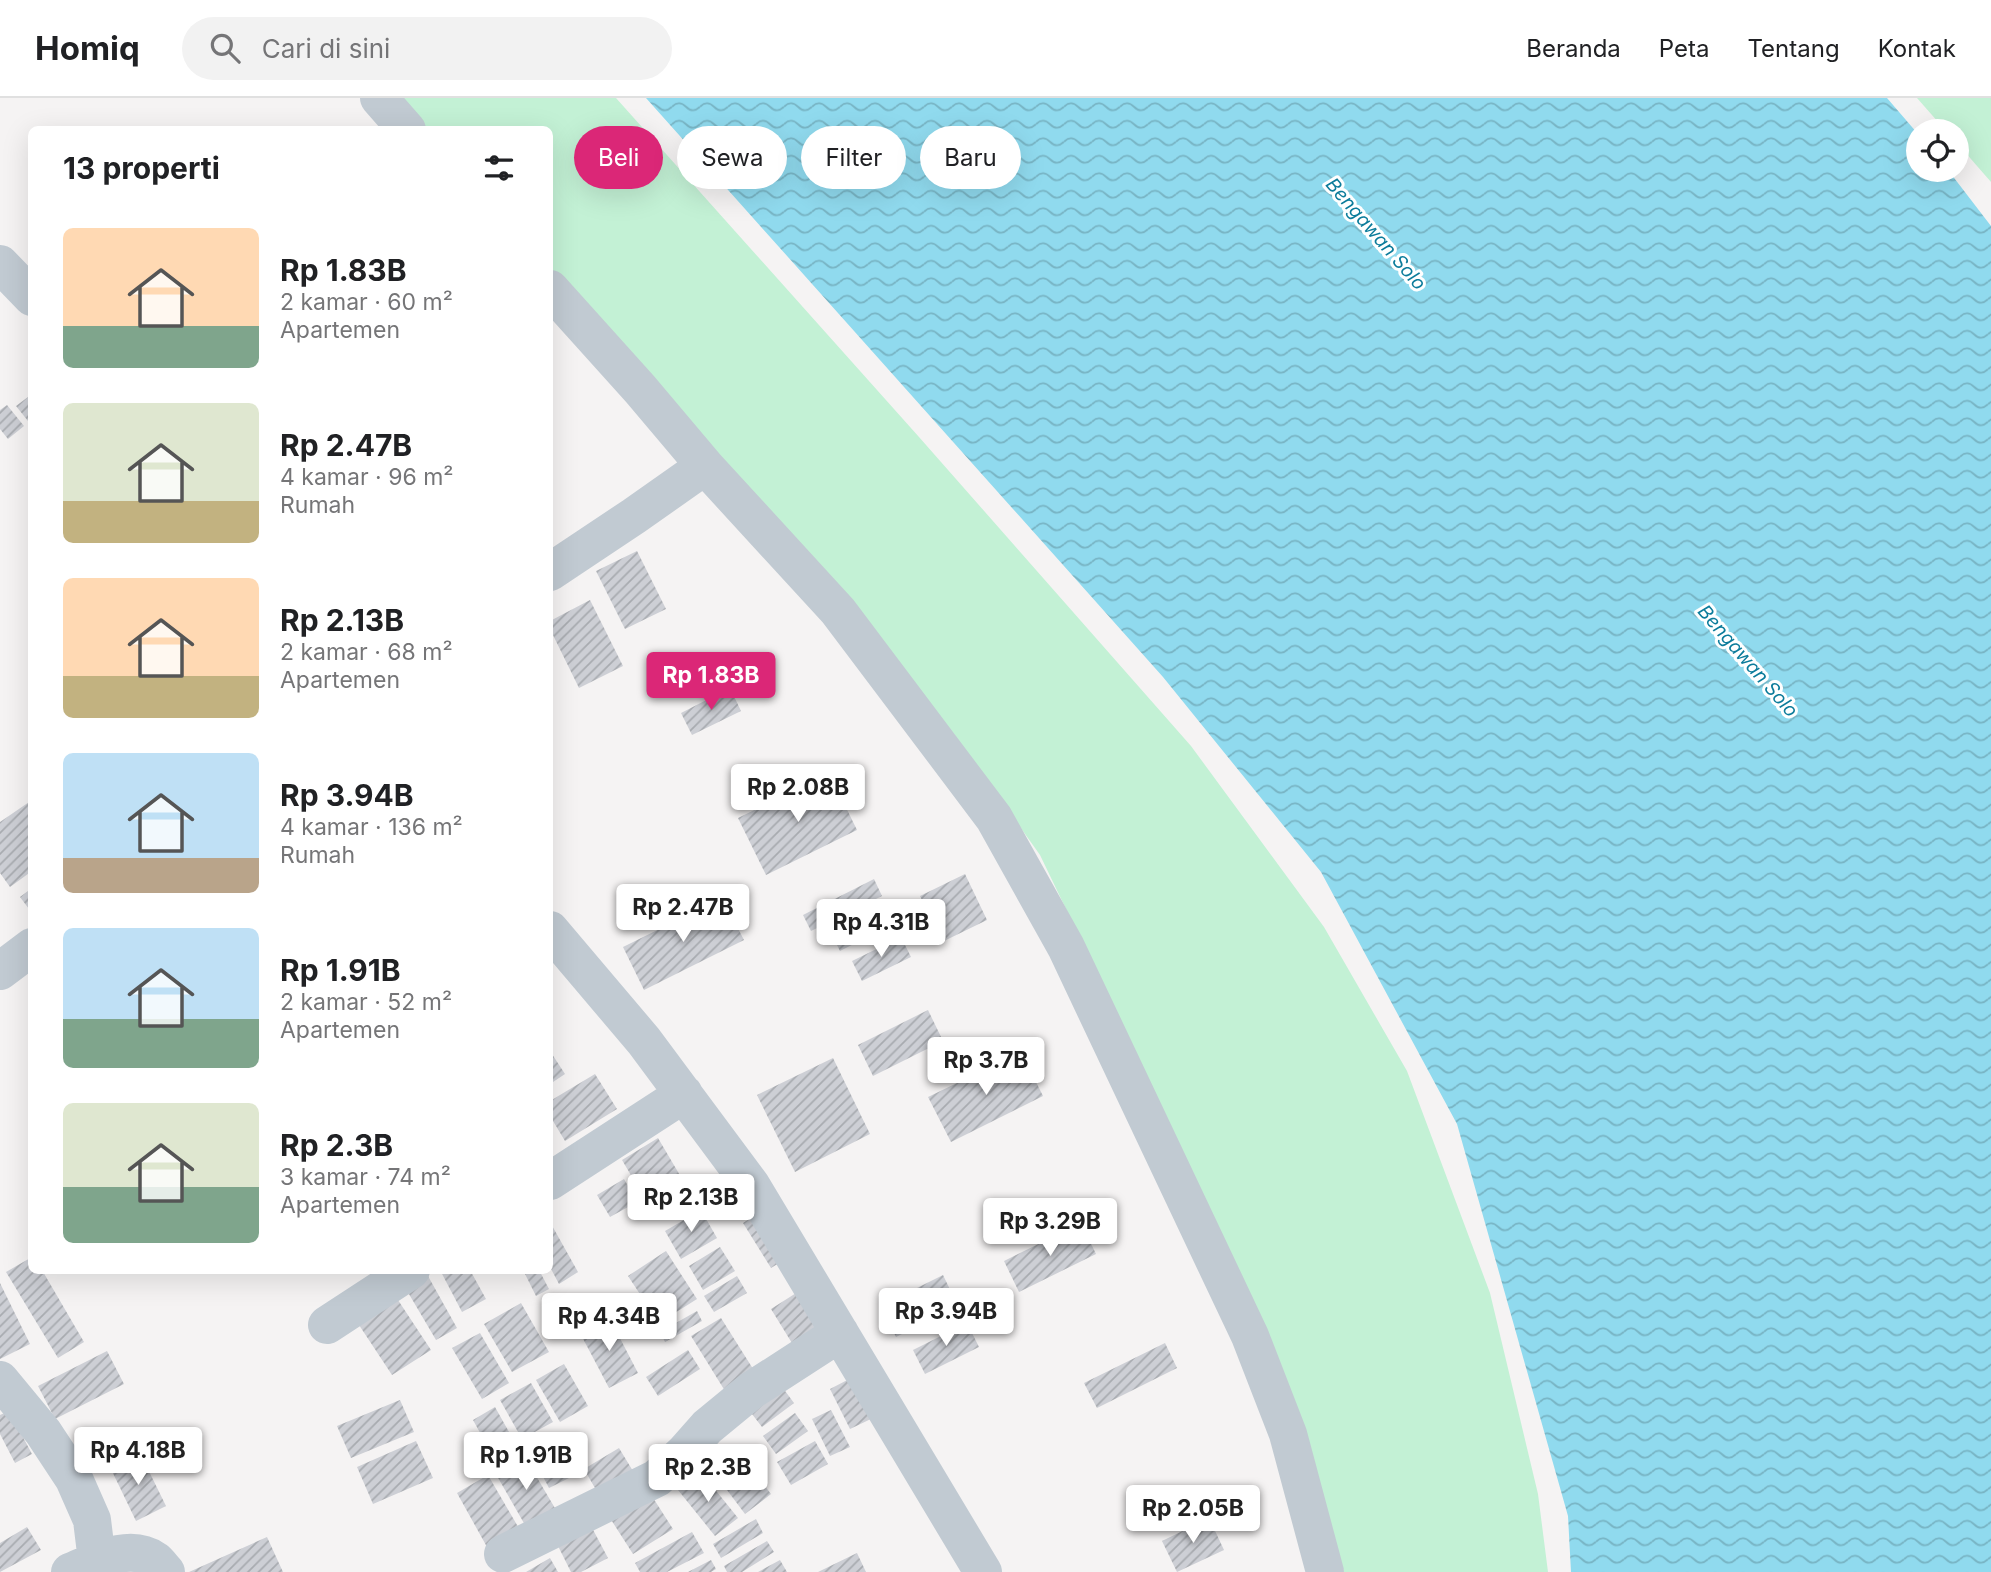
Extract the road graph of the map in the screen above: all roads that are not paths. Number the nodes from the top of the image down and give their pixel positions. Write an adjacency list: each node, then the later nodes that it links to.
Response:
1 (379, 98): 2 (street)
2 (404, 126)
3 (0, 264): 5 (street)
4 (553, 292): 6 (street)
5 (28, 293)
6 (705, 466): 7 (street); 21 (street)
7 (553, 570)
8 (553, 934): 11 (street)
9 (28, 950): 10 (street)
10 (0, 971)
11 (684, 1094): 12 (street); 15 (street)
12 (553, 1179)
13 (405, 1274): 14 (street)
14 (327, 1325)
15 (840, 1333): 17 (street); 20 (street)
16 (0, 1380): 18 (street)
17 (503, 1554)
18 (83, 1566): 19 (street)
19 (166, 1572)
20 (983, 1572)
21 (1325, 1572)

